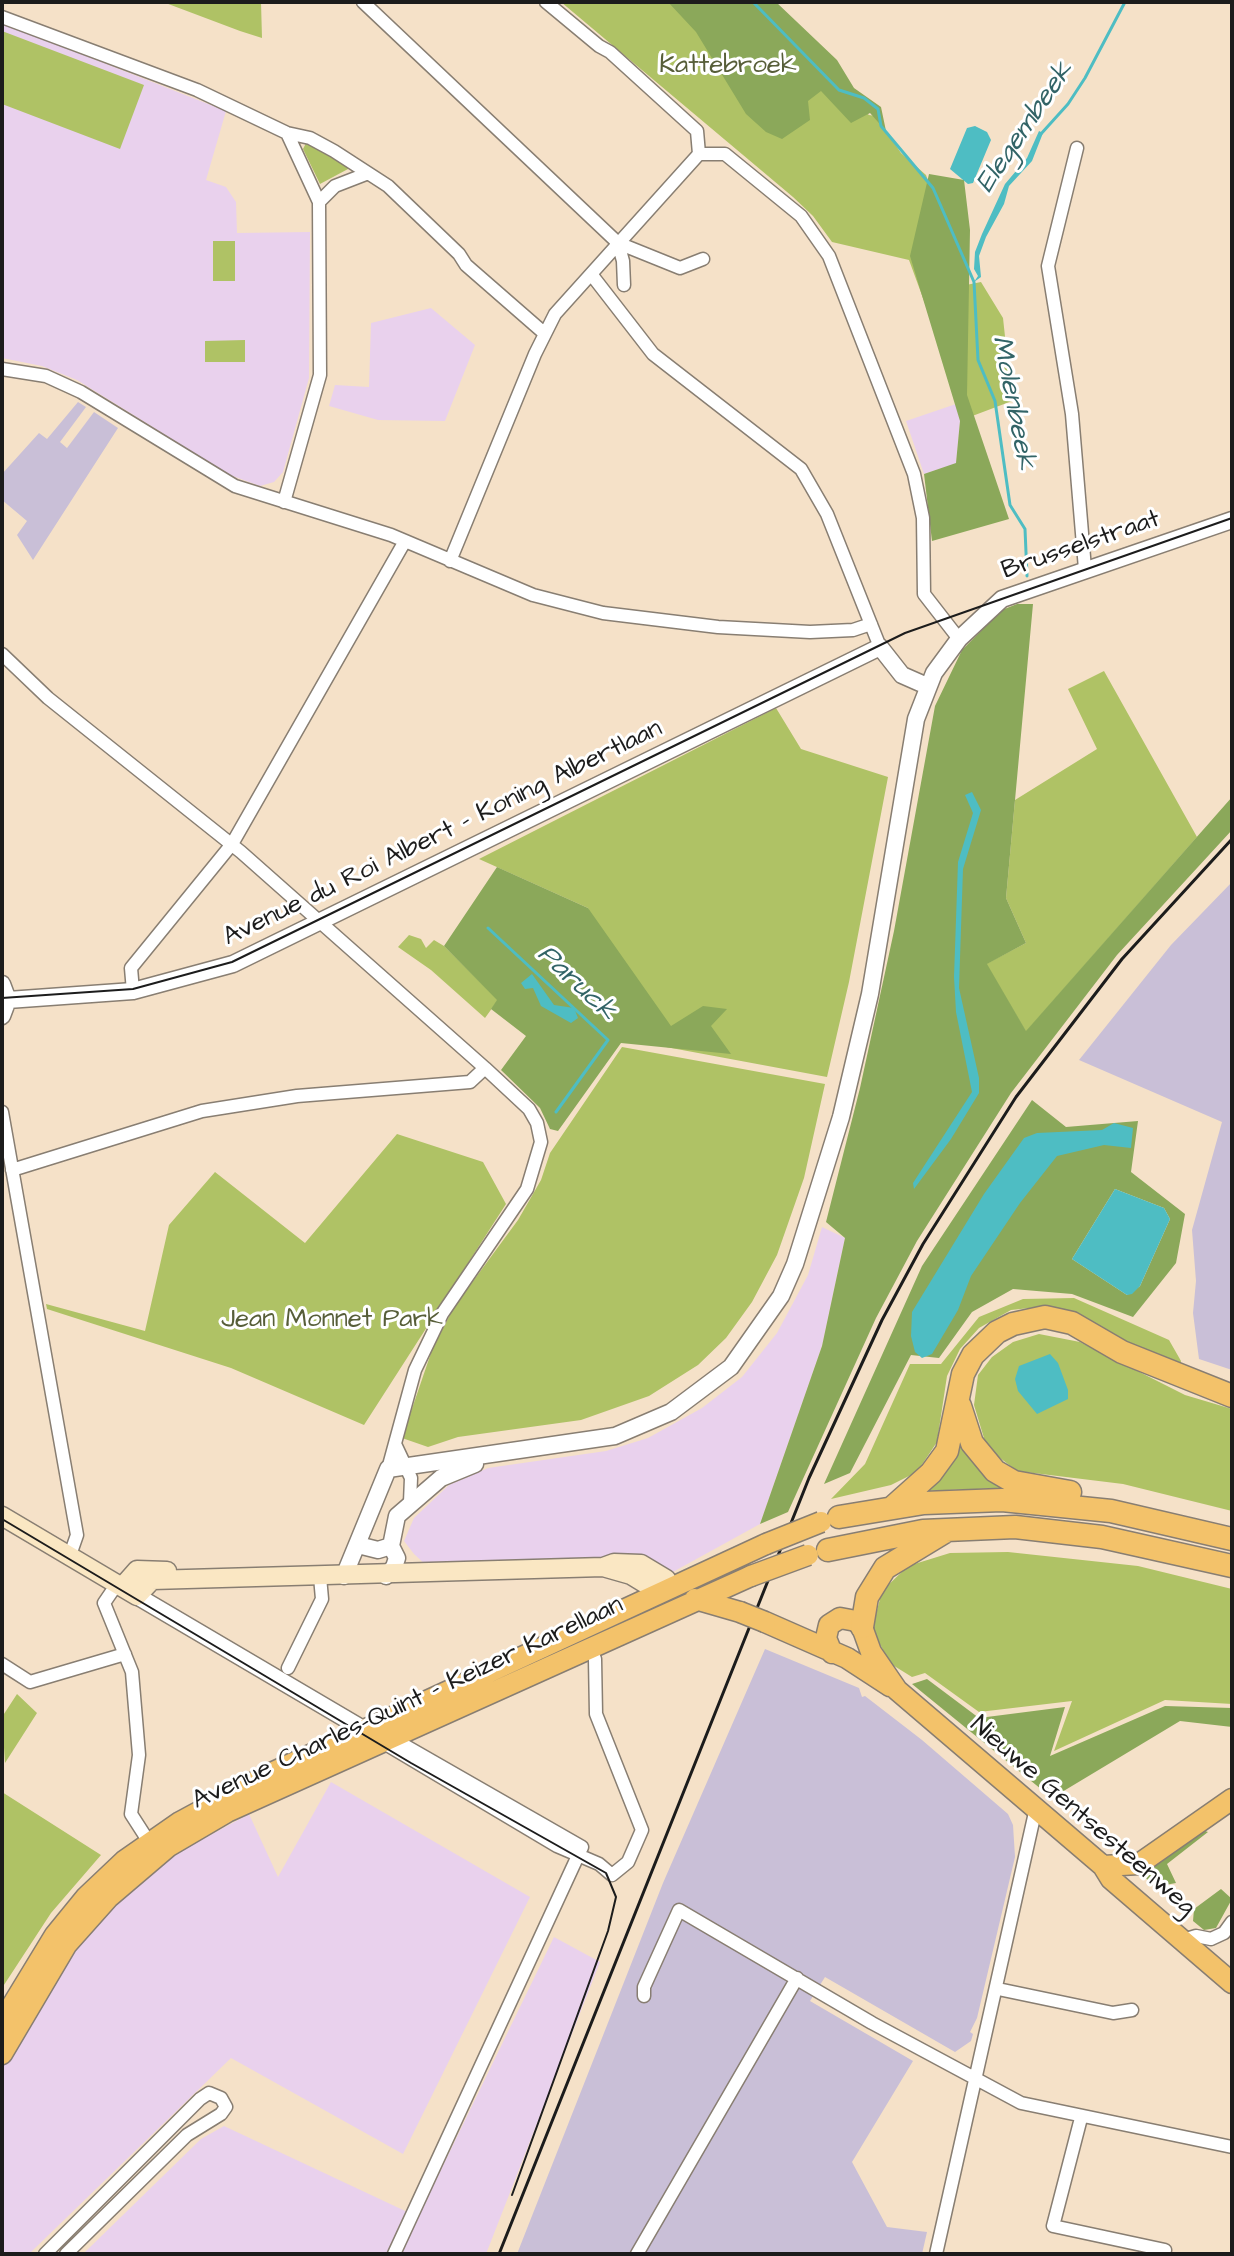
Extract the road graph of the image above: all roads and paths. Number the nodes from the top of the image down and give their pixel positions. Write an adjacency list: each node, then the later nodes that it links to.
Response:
1 (363, 2): 9 (street)
2 (546, 2): 6 (street)
3 (2, 17): 4 (street)
4 (287, 133): 7 (street); 8 (street)
5 (1077, 148): 19 (street)
6 (699, 154): 9 (street); 21 (street)
7 (366, 174): 8 (street); 13 (street)
8 (319, 202): 15 (street)
9 (618, 243): 10 (street); 11 (street); 12 (street)
10 (703, 259)
11 (591, 274): 13 (street); 20 (street)
12 (624, 285)
13 (544, 333): 18 (street)
14 (2, 369): 15 (street)
15 (284, 502): 17 (street)
16 (1232, 520): 19 (street, Brusselstraat)
17 (405, 541): 18 (street); 25 (street)
18 (450, 561): 20 (street)
19 (1085, 569): 21 (street, Brusselstraat)
20 (871, 624): 22 (street)
21 (959, 639): 24 (street, Brusselstraat)
22 (880, 647): 24 (street); 26 (street, Avenue du Roi Albert - Koning Albertlaan)
23 (2, 654): 25 (street)
24 (927, 686): 36 (street, Brusselstraat)
25 (232, 844): 26 (street); 27 (street)
26 (320, 922): 27 (street, Avenue du Roi Albert - Koning Albertlaan); 30 (street)
27 (133, 991): 28 (street, Avenue du Roi Albert - Koning Albertlaan)
28 (5, 992): 29 (street, Avenue du Roi Albert - Koning Albertlaan)
29 (2, 1016)
30 (485, 1068): 32 (street); 35 (street)
31 (2, 1112): 32 (street)
32 (12, 1170): 49 (street)
33 (1232, 1396): 34 (highway)
34 (959, 1397): 40 (highway); 41 (highway)
35 (395, 1444): 37 (street); 38 (street)
36 (574, 1444): 37 (street); 39 (street)
37 (405, 1467): 38 (street); 39 (street)
38 (388, 1469): 46 (street)
39 (410, 1502): 47 (street)
40 (894, 1506): 41 (highway); 43 (highway)
41 (1111, 1511): 45 (highway)
42 (2, 1516): 49 (main road)
43 (830, 1520): 55 (main road, Avenue Charles-Quint - Keizer Karellaan, bridge)
44 (950, 1528): 48 (highway); 50 (highway); 57 (highway)
45 (1232, 1539)
46 (358, 1545): 47 (street); 51 (street)
47 (391, 1546): 52 (street)
48 (818, 1553): 56 (main road, Avenue Charles-Quint - Keizer Karellaan, bridge)
49 (70, 1555): 54 (main road)
50 (1232, 1566)
51 (344, 1576): 52 (main road); 53 (main road)
52 (386, 1576): 55 (main road)
53 (320, 1577): 54 (main road); 62 (street)
54 (126, 1589): 59 (street); 64 (street)
55 (664, 1589): 56 (main road, Nieuwe Gentsesteenweg); 64 (main road, Avenue Charles-Quint - Keizer Karellaan)
56 (696, 1599): 58 (main road, Avenue Charles-Quint - Keizer Karellaan); 60 (main road, Nieuwe Gentsesteenweg, bridge)
57 (864, 1633): 60 (main road); 60 (main road); 63 (main road, Nieuwe Gentsesteenweg)
58 (590, 1648): 65 (main road, Avenue Charles-Quint - Keizer Karellaan); 69 (street)
59 (125, 1654): 61 (street); 68 (street)
60 (840, 1655): 63 (main road, Nieuwe Gentsesteenweg)
61 (2, 1664)
62 (288, 1668)
63 (897, 1690): 67 (main road, Nieuwe Gentsesteenweg)
64 (364, 1729): 65 (street); 68 (main road, Avenue Charles-Quint - Keizer Karellaan)
65 (389, 1740): 69 (street); 81 (main road, Avenue Charles-Quint - Keizer Karellaan)
66 (1232, 1799): 70 (main road)
67 (1036, 1808): 71 (main road, Nieuwe Gentsesteenweg); 77 (street)
68 (149, 1842): 80 (main road, Avenue Charles-Quint - Keizer Karellaan)
69 (581, 1851): 87 (street)
70 (1139, 1864): 71 (main road); 72 (main road)
71 (1103, 1866): 72 (main road, Nieuwe Gentsesteenweg)
72 (1131, 1896): 74 (main road, Nieuwe Gentsesteenweg)
73 (1232, 1922): 74 (street)
74 (1183, 1940): 76 (main road, Nieuwe Gentsesteenweg)
75 (797, 1978): 78 (street); 82 (street); 88 (street)
76 (1232, 1983)
77 (998, 1989): 79 (street); 82 (street)
78 (644, 1996)
79 (1132, 2010)
80 (2, 2022)
81 (2, 2054)
82 (975, 2080): 83 (street); 89 (street)
83 (1081, 2118): 84 (street); 90 (street)
84 (1232, 2147)
85 (45, 2254): 86 (street)
86 (66, 2254)
87 (394, 2254)
88 (637, 2254)
89 (936, 2254)
90 (1164, 2254)

